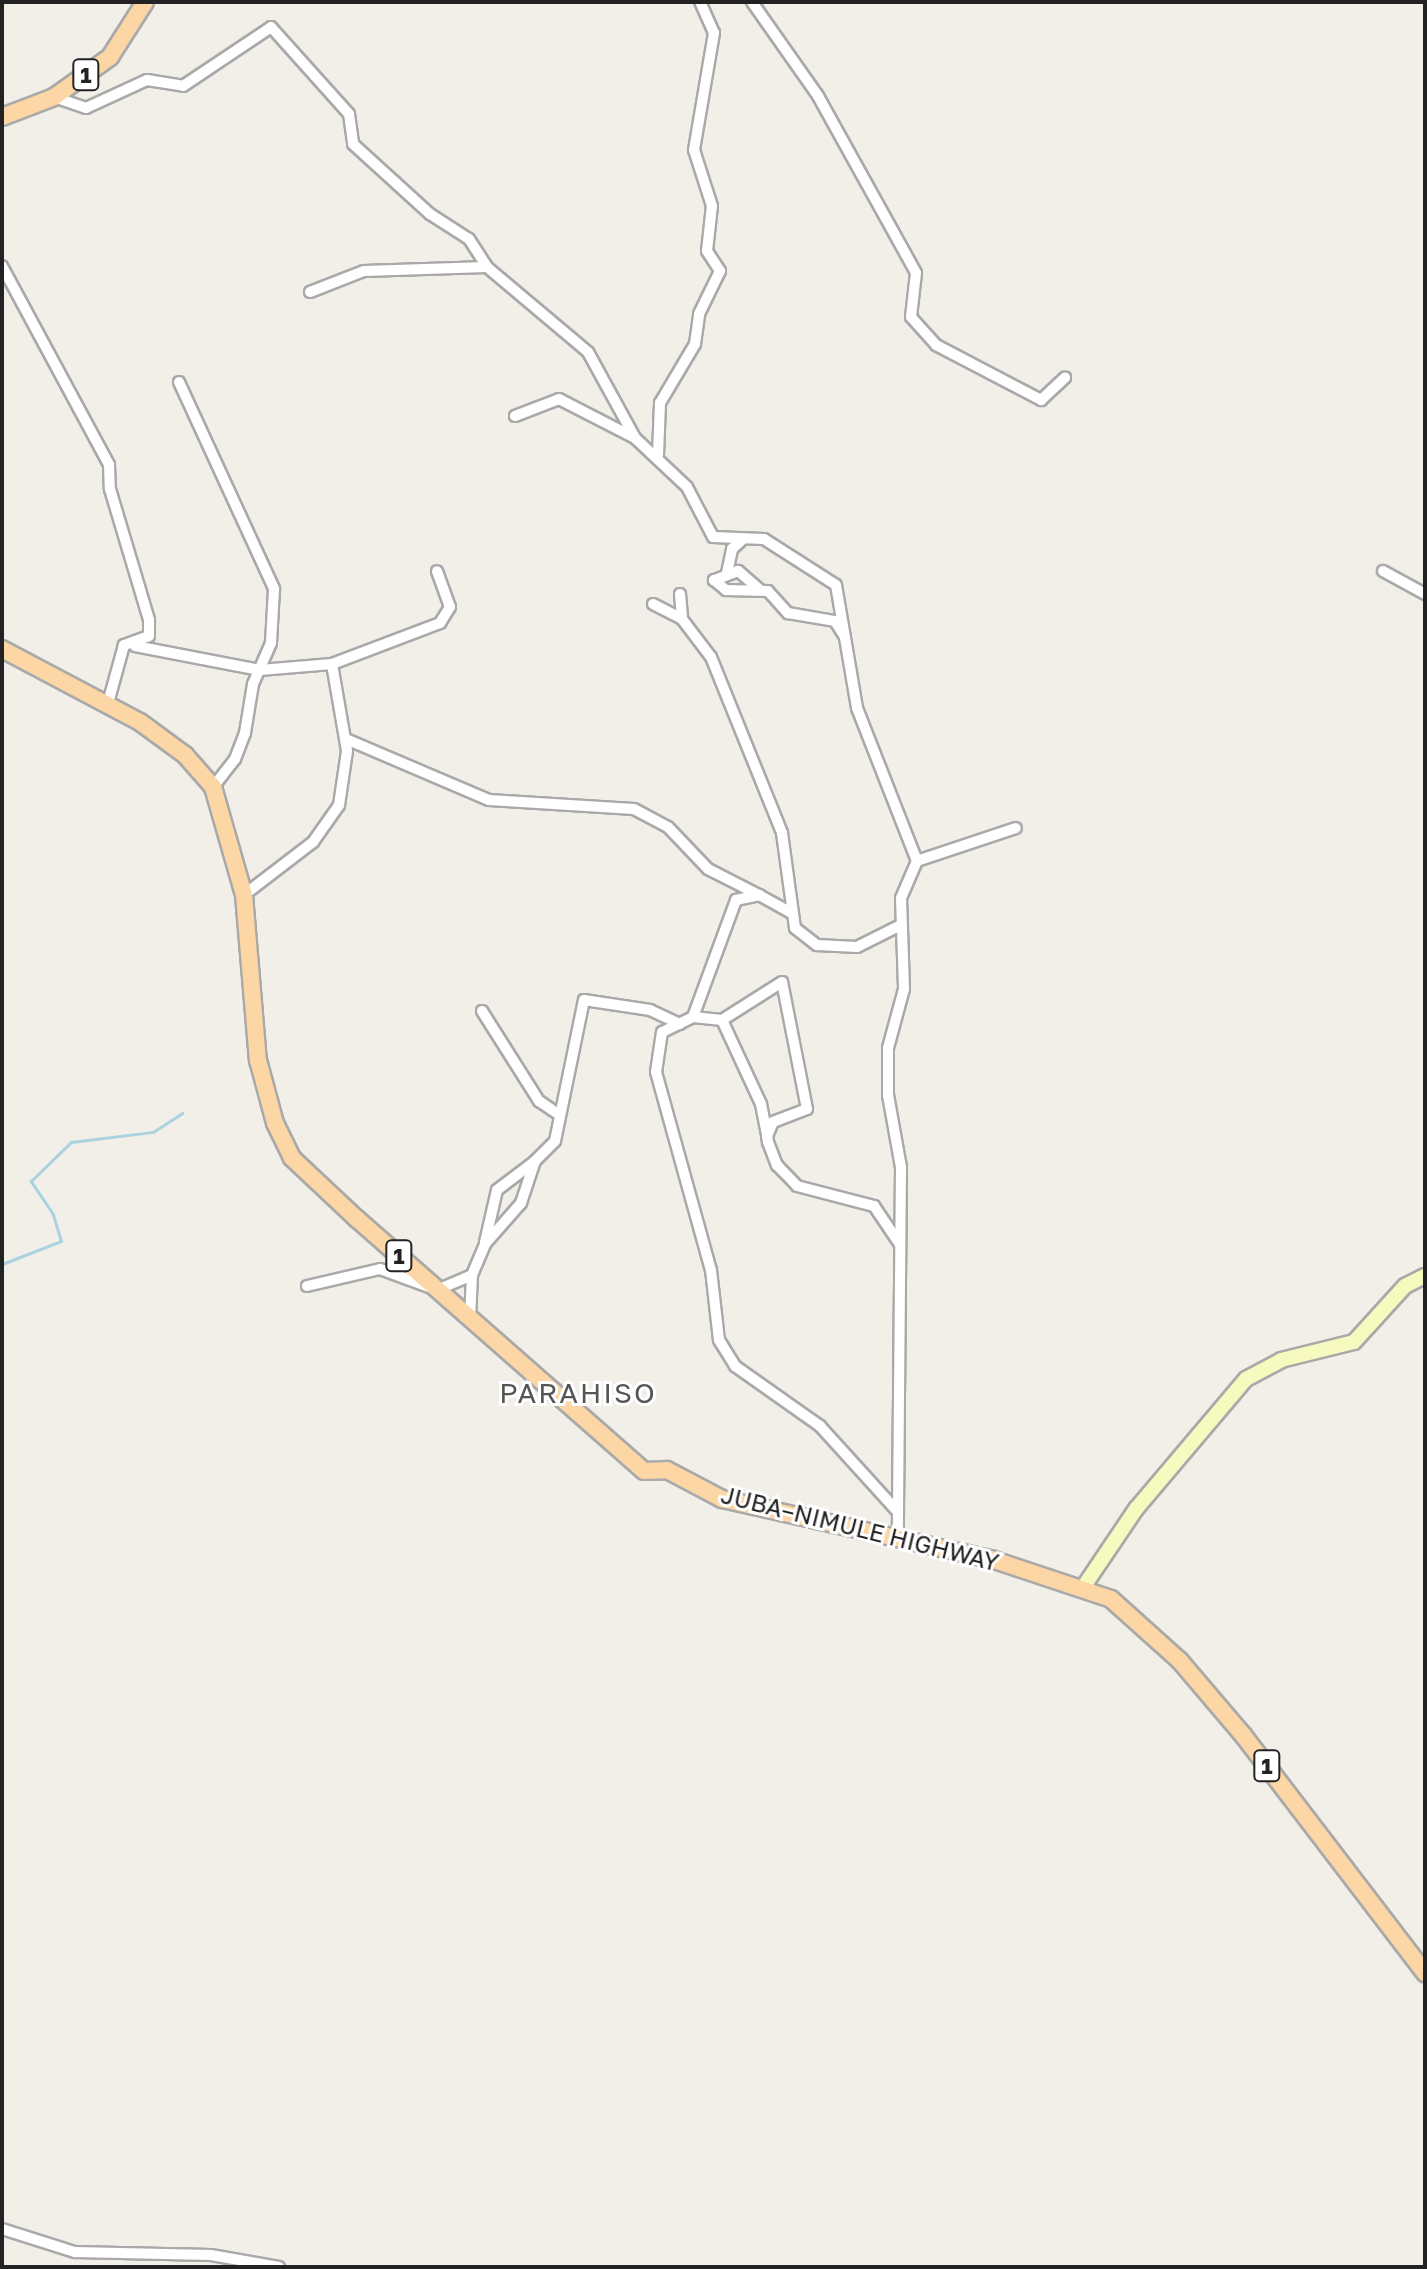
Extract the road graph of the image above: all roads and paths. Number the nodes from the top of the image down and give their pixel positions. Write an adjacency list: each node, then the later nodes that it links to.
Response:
1 (145, 2): 4 (main road, 1)
2 (700, 2): 13 (street)
3 (752, 2): 9 (street)
4 (54, 97): 5 (main road, 1); 7 (street)
5 (2, 117)
6 (2, 266): 24 (street)
7 (487, 267): 8 (street); 12 (street)
8 (310, 292)
9 (1065, 378)
10 (179, 382): 27 (street)
11 (515, 416): 12 (street)
12 (635, 438): 13 (street)
13 (658, 455): 14 (street)
14 (742, 540): 17 (street); 23 (street)
15 (437, 571): 26 (street)
16 (1383, 571): 20 (street)
17 (727, 573): 18 (street); 18 (street)
18 (759, 589): 23 (street)
19 (680, 594): 22 (street)
20 (1425, 594)
21 (653, 604): 22 (street)
22 (682, 619): 35 (street)
23 (848, 642): 32 (street)
24 (133, 646): 27 (street); 28 (street)
25 (2, 649): 28 (main road, JUBA–NIMULE HIGHWAY / 1)
26 (332, 664): 27 (street); 29 (street)
27 (260, 670): 30 (street)
28 (108, 703): 30 (main road, JUBA–NIMULE HIGHWAY / 1)
29 (346, 739): 33 (street); 34 (street)
30 (213, 787): 33 (main road, JUBA–NIMULE HIGHWAY / 1)
31 (1016, 828): 32 (street)
32 (917, 861): 36 (street)
33 (244, 895): 49 (main road, JUBA–NIMULE HIGHWAY / 1)
34 (759, 895): 35 (street); 38 (street)
35 (791, 913): 36 (street)
36 (901, 925): 44 (street)
37 (482, 1011): 41 (street)
38 (693, 1017): 39 (street); 40 (street)
39 (722, 1020): 42 (street); 42 (street)
40 (680, 1024): 41 (street); 51 (street)
41 (557, 1113): 43 (street)
42 (767, 1136): 44 (street)
43 (535, 1161): 45 (street); 45 (street)
44 (899, 1243): 51 (street)
45 (485, 1244): 46 (street)
46 (472, 1275): 49 (street); 50 (street)
47 (1425, 1276): 53 (street)
48 (307, 1286): 49 (street)
49 (437, 1290): 50 (main road, JUBA–NIMULE HIGHWAY / 1)
50 (470, 1319): 52 (main road, JUBA–NIMULE HIGHWAY / 1)
51 (898, 1512): 52 (street)
52 (898, 1538): 53 (main road, JUBA–NIMULE HIGHWAY / 1)
53 (1082, 1589): 54 (main road, 1)
54 (1425, 1973)
55 (2, 2229): 56 (street)
56 (279, 2267)

